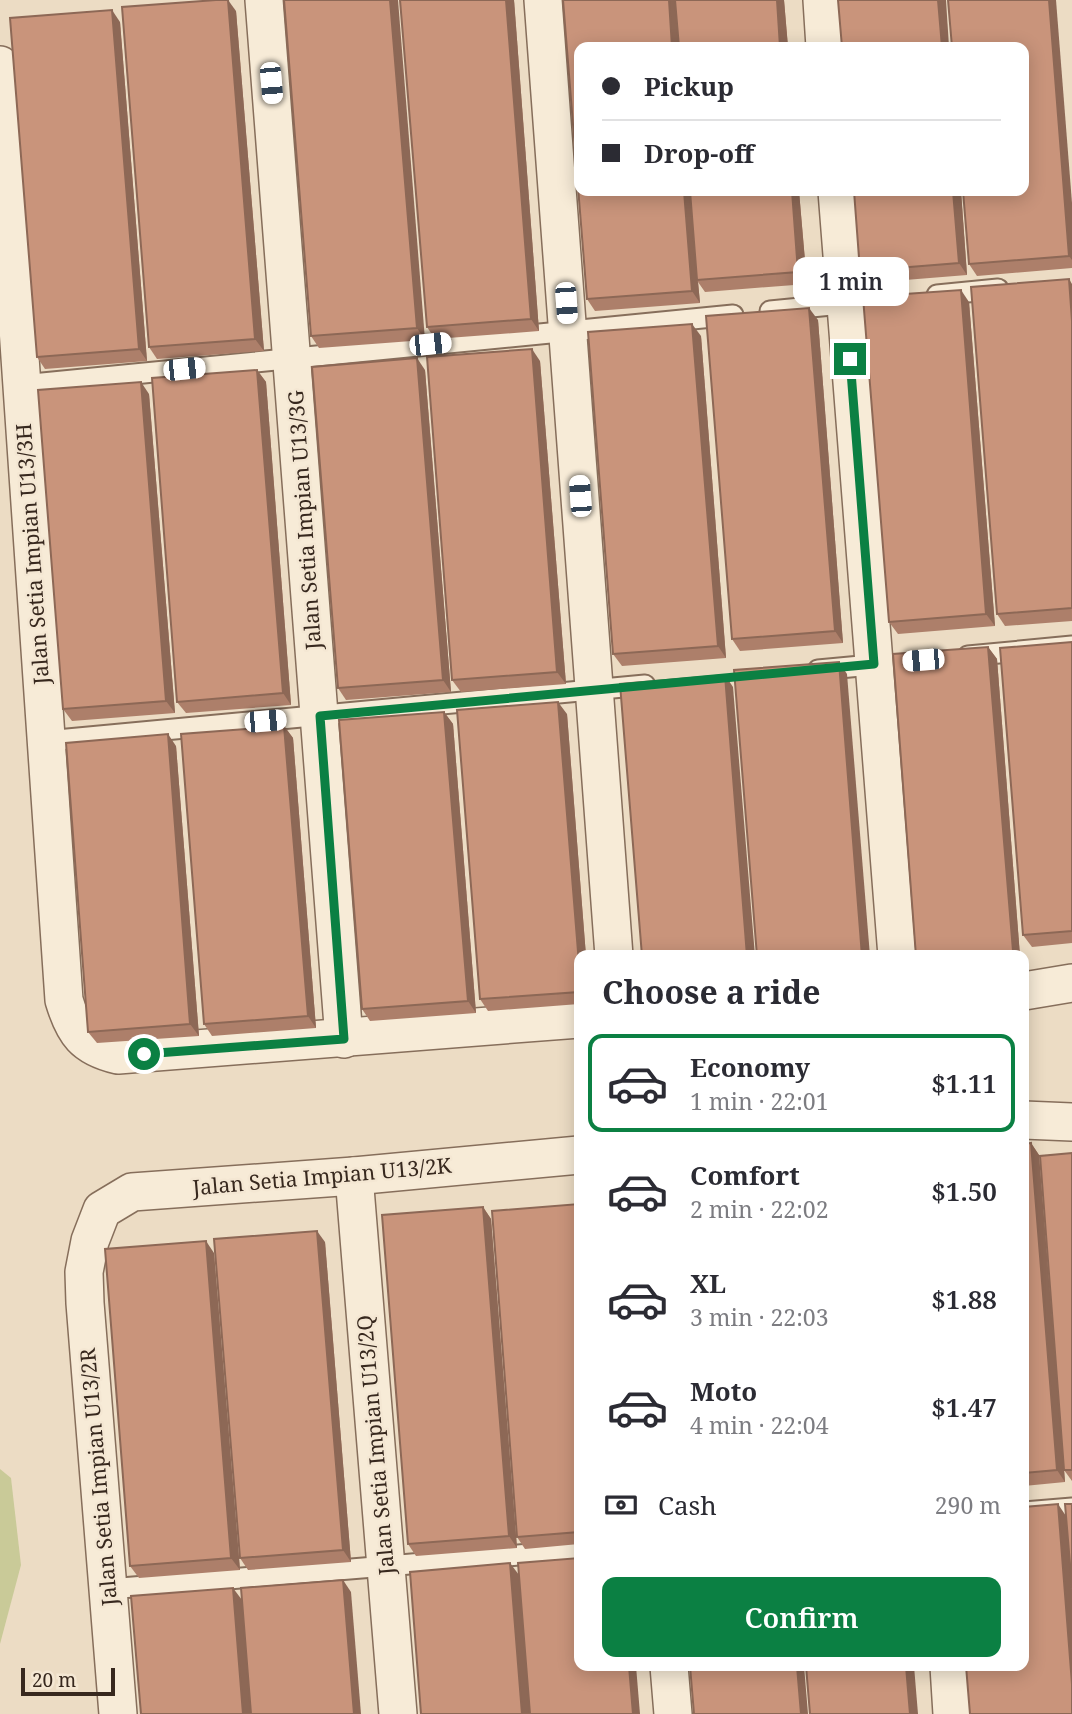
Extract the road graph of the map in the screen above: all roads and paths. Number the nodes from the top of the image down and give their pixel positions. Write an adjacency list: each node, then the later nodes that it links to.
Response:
1 (264, 0): 11 (street, Jalan Setia Impian U13/3G)
2 (543, 0): 10 (street)
3 (822, 0): 4 (street)
4 (825, 42)
5 (0, 65): 12 (street, Jalan Setia Impian U13/3H)
6 (837, 196): 9 (street)
7 (1019, 287): 8 (lane)
8 (912, 297)
9 (859, 302): 10 (lane); 15 (street)
10 (568, 331): 11 (lane); 18 (street)
11 (292, 358): 12 (lane); 19 (street, Jalan Setia Impian U13/3G)
12 (22, 385): 20 (street, Jalan Setia Impian U13/3H)
13 (1072, 646): 14 (lane)
14 (953, 657)
15 (887, 663): 16 (lane); 22 (street)
16 (794, 672)
17 (661, 684): 18 (lane)
18 (595, 690): 19 (lane); 21 (street)
19 (320, 716): 20 (lane); 26 (street, Jalan Setia Impian U13/3G)
20 (47, 741): 26 (street, Jalan Setia Impian U13/3H)
21 (614, 950)
22 (897, 950)
23 (1072, 983): 24 (street)
24 (1029, 990)
25 (574, 1019): 26 (street)
26 (344, 1039)
27 (1029, 1119): 28 (street)
28 (1072, 1122)
29 (574, 1155): 30 (street, Jalan Setia Impian U13/2K)
30 (354, 1176): 31 (street, Jalan Setia Impian U13/2K); 35 (street, Jalan Setia Impian U13/2Q)
31 (90, 1241): 36 (street, Jalan Setia Impian U13/2R)
32 (1072, 1508): 33 (lane)
33 (1029, 1512)
34 (574, 1550): 35 (lane)
35 (386, 1566): 36 (lane); 40 (street, Jalan Setia Impian U13/2Q)
36 (109, 1589): 39 (street, Jalan Setia Impian U13/2R)
37 (669, 1671): 41 (street)
38 (949, 1671): 42 (street)
39 (118, 1714)
40 (398, 1714)
41 (673, 1714)
42 (952, 1714)

